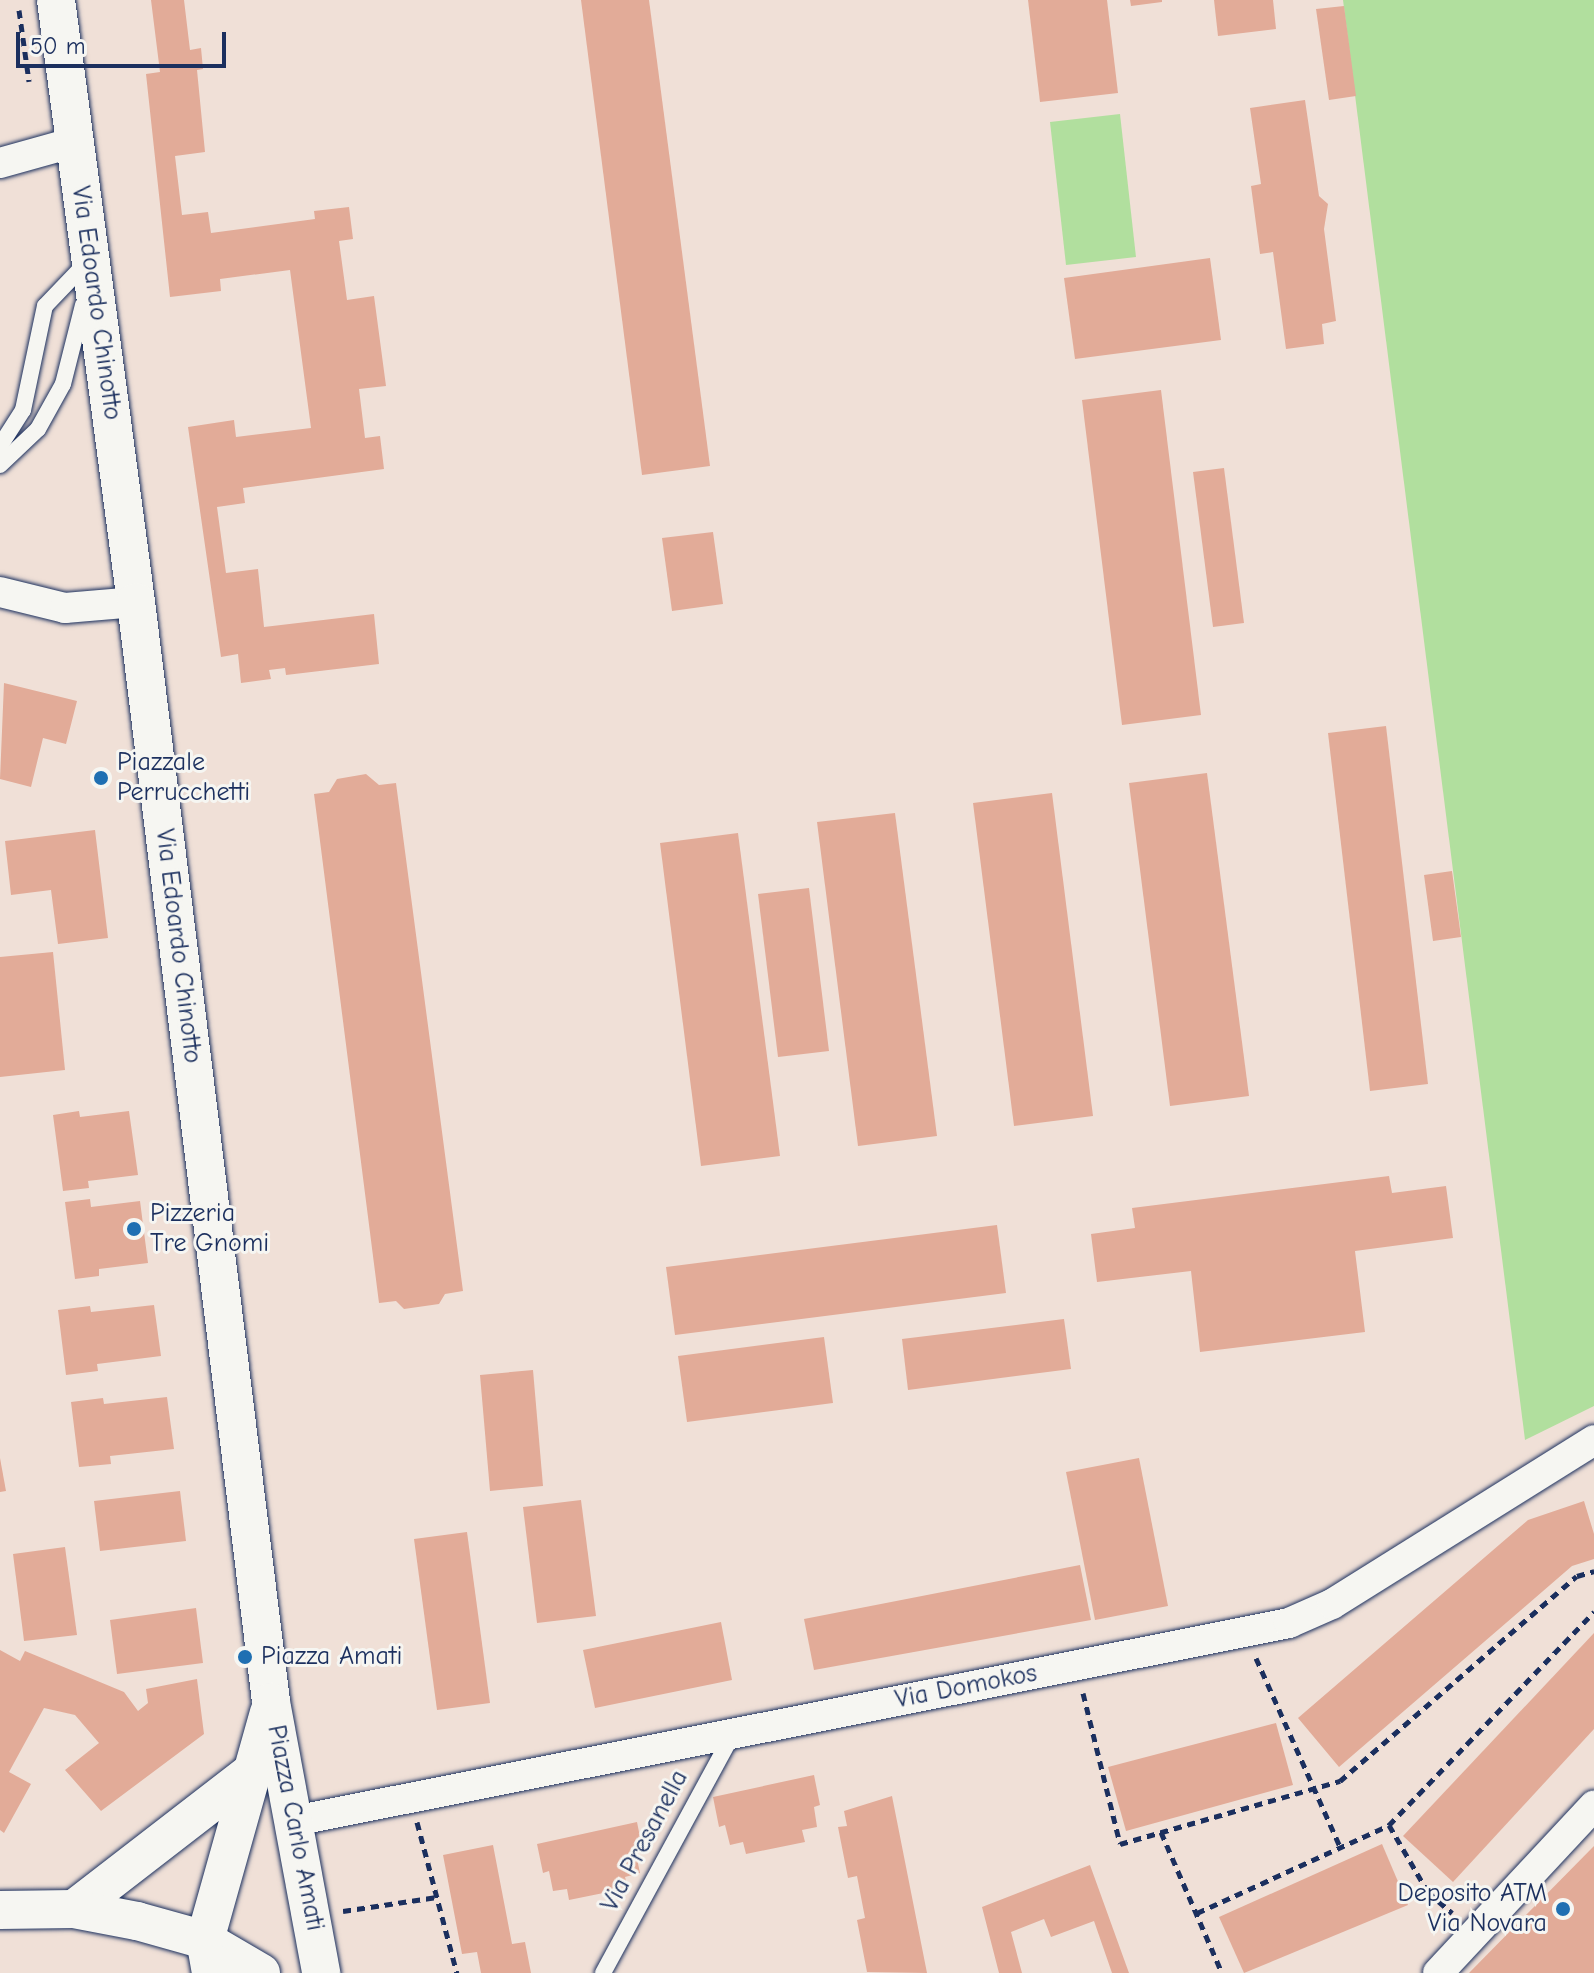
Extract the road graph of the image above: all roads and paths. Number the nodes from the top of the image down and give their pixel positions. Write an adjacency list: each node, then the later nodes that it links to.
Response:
1 (56, 0): 4 (street, Via Edoardo Chinotto)
2 (19, 10): 3 (path)
3 (29, 81)
4 (75, 142): 5 (street); 6 (street, Via Edoardo Chinotto)
5 (0, 163)
6 (89, 259): 7 (lane); 8 (lane); 10 (street, Via Edoardo Chinotto)
7 (0, 446)
8 (0, 465)
9 (0, 592): 10 (street)
10 (136, 602): 16 (street, Via Edoardo Chinotto)
11 (1594, 1440): 17 (street, Via Domokos)
12 (1594, 1571): 19 (path)
13 (1594, 1612): 23 (path)
14 (1256, 1658): 19 (path)
15 (1083, 1693): 24 (path)
16 (271, 1702): 18 (street, Piazza Carlo Amati); 21 (street, Piazza Carlo Amati)
17 (733, 1733): 21 (street, Via Domokos); 36 (lane, Via Presanella)
18 (255, 1769): 27 (street, Piazza Carlo Amati); 32 (street, Piazza Carlo Amati)
19 (1313, 1789): 24 (path); 25 (path)
20 (1594, 1806): 38 (street)
21 (294, 1821): 34 (street, Piazza Carlo Amati)
22 (417, 1821): 26 (path)
23 (1389, 1825): 25 (path); 31 (path)
24 (1161, 1832): 30 (path)
25 (1340, 1847): 30 (path)
26 (437, 1897): 29 (path); 35 (path)
27 (74, 1909): 28 (street); 32 (street)
28 (0, 1910)
29 (343, 1911)
30 (1197, 1913): 37 (path)
31 (1452, 1913)
32 (208, 1957): 33 (street)
33 (261, 1973)
34 (321, 1973)
35 (457, 1973)
36 (603, 1973)
37 (1222, 1973)
38 (1438, 1973)

